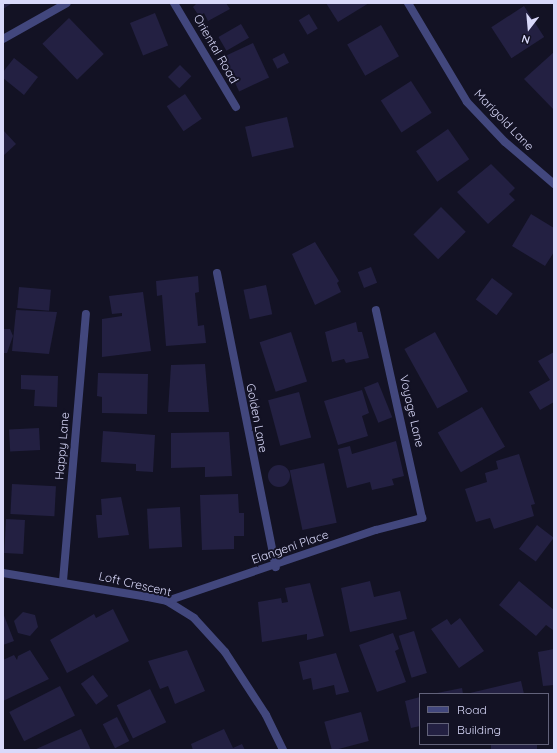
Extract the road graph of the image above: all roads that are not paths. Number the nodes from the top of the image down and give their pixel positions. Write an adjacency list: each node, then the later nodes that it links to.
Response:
1 (67, 3): 4 (street)
2 (174, 3): 5 (street, Oriental Road)
3 (408, 3): 6 (street, Marigold Lane)
4 (3, 39)
5 (236, 108)
6 (554, 184)
7 (217, 273): 11 (street, Golden Lane)
8 (376, 310): 10 (street, Voyage Lane)
9 (86, 314): 13 (street, Happy Lane)
10 (422, 518): 11 (street, Elangeni Place)
11 (276, 567): 14 (street, Elangeni Place)
12 (3, 573): 13 (street, Loft Crescent)
13 (63, 581): 14 (street, Loft Crescent)
14 (167, 601): 15 (street, Loft Crescent)
15 (283, 750)

